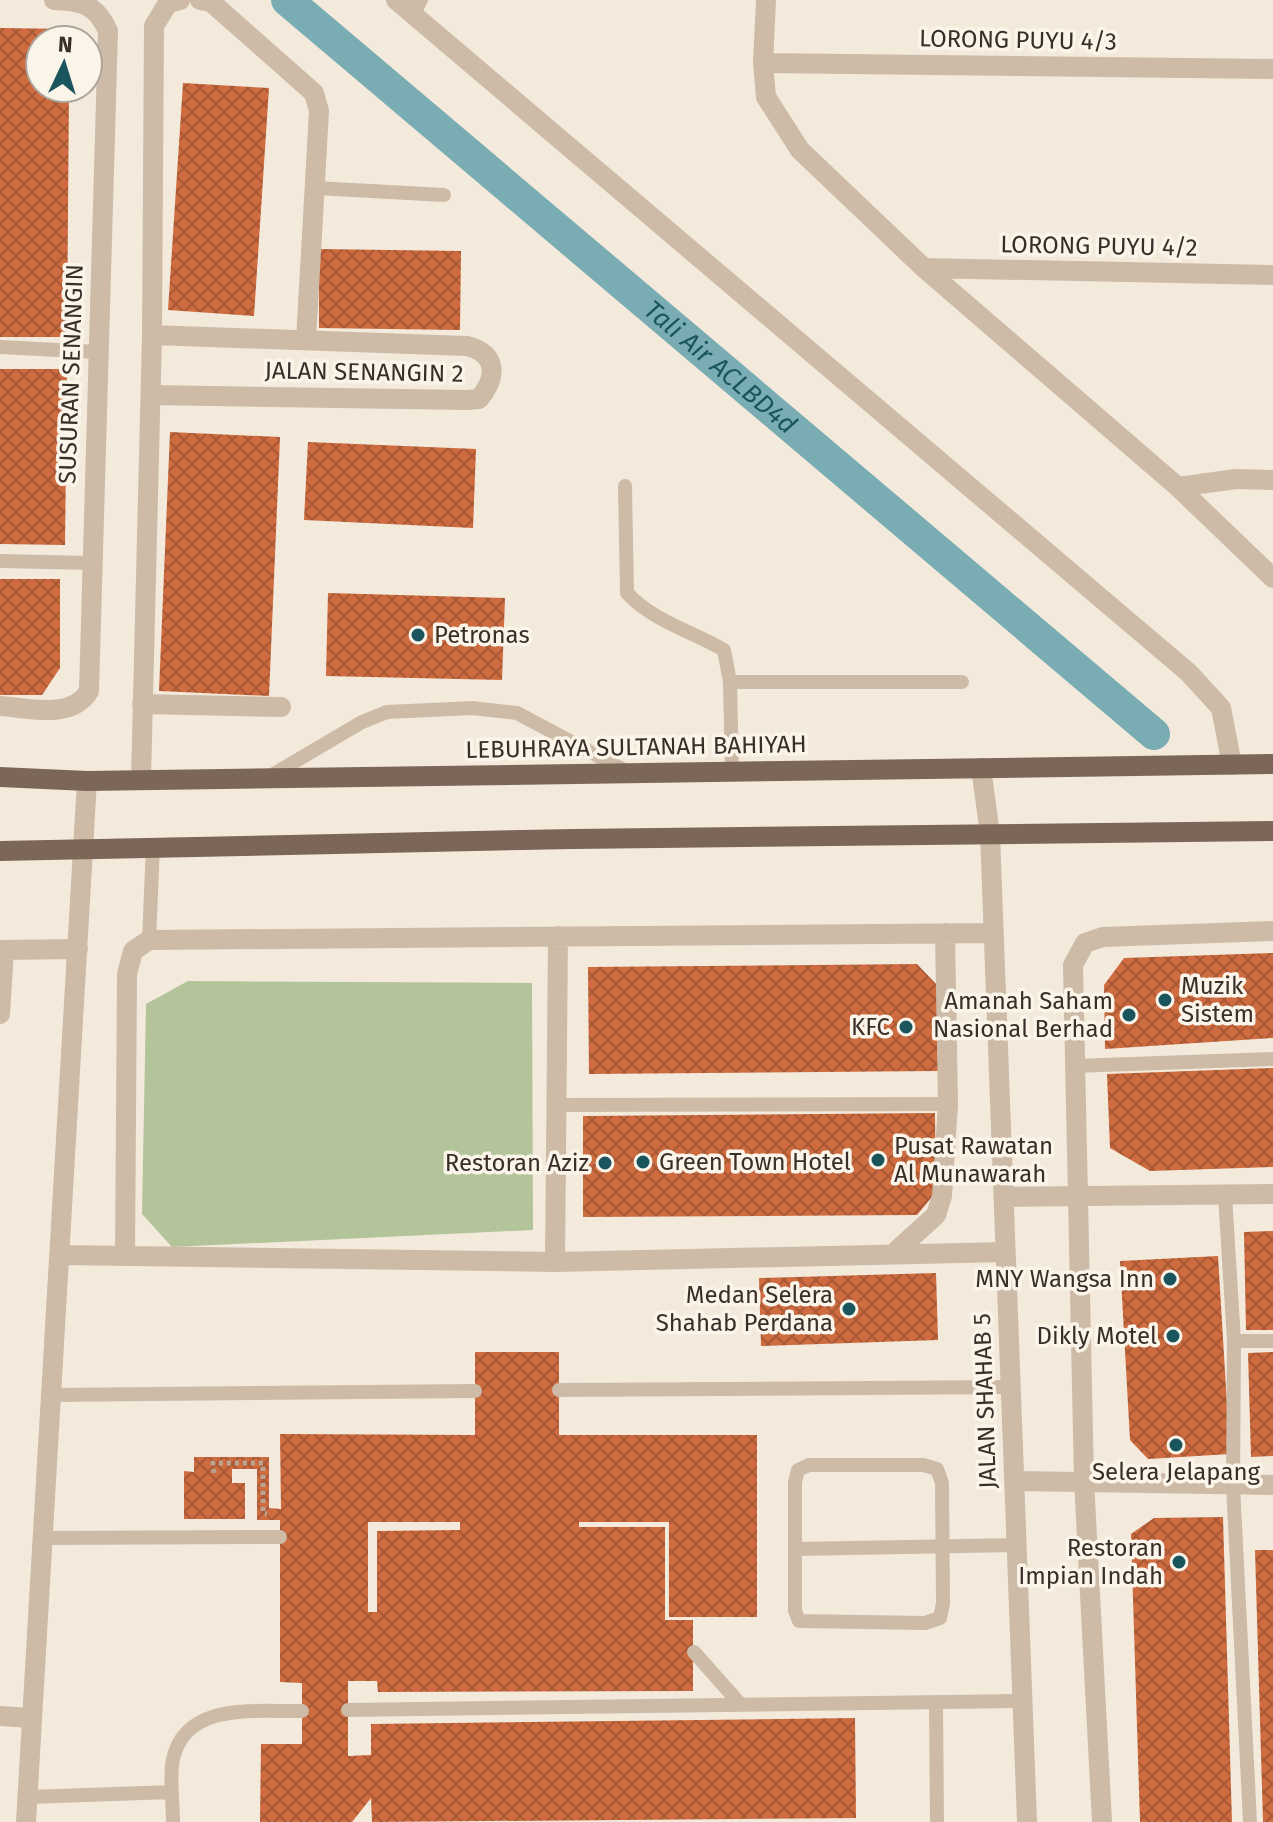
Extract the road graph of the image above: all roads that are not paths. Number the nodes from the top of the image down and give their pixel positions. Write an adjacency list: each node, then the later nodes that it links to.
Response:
1 (54, 0): 16 (street, SUSURAN SENANGIN)
2 (200, 0): 9 (street)
3 (396, 0): 6 (street)
4 (766, 0): 7 (street)
5 (171, 1): 13 (street)
6 (417, 7): 30 (street)
7 (763, 63): 8 (street, LORONG PUYU 4/3); 11 (street)
8 (1273, 69)
9 (316, 188): 10 (lane); 14 (street)
10 (444, 195)
11 (924, 268): 12 (street, LORONG PUYU 4/2); 20 (street)
12 (1273, 275)
13 (152, 335): 14 (street, JALAN SENANGIN 2); 17 (street)
14 (306, 340): 17 (street, JALAN SENANGIN 2)
15 (0, 347): 16 (lane)
16 (97, 352): 22 (street, SUSURAN SENANGIN)
17 (151, 395): 26 (street)
18 (1273, 480): 20 (street)
19 (625, 486): 24 (lane)
20 (1178, 487): 23 (street)
21 (0, 561): 22 (lane)
22 (92, 563): 27 (street, SUSURAN SENANGIN)
23 (1273, 578)
24 (730, 682): 25 (lane); 32 (lane)
25 (962, 682)
26 (142, 704): 28 (street); 36 (street)
27 (0, 706)
28 (281, 707)
29 (1273, 764): 30 (main road, LEBUHRAYA SULTANAH BAHIYAH)
30 (1232, 765): 31 (main road, LEBUHRAYA SULTANAH BAHIYAH)
31 (981, 768): 32 (main road, LEBUHRAYA SULTANAH BAHIYAH); 39 (street, JALAN SHAHAB 5)
32 (732, 772): 33 (main road, LEBUHRAYA SULTANAH BAHIYAH)
33 (631, 773): 35 (main road, LEBUHRAYA SULTANAH BAHIYAH); 35 (lane)
34 (0, 777): 37 (main road, LEBUHRAYA SULTANAH BAHIYAH)
35 (267, 778): 36 (main road, LEBUHRAYA SULTANAH BAHIYAH)
36 (141, 779): 37 (main road, LEBUHRAYA SULTANAH BAHIYAH)
37 (87, 781): 41 (street)
38 (1273, 831): 39 (main road)
39 (990, 834): 40 (main road); 45 (street, JALAN SHAHAB 5)
40 (153, 847): 41 (main road); 47 (lane)
41 (84, 849): 42 (main road); 48 (street)
42 (0, 851)
43 (1273, 931): 52 (street)
44 (945, 933): 45 (street); 46 (street); 53 (street)
45 (994, 933): 57 (street, JALAN SHAHAB 5)
46 (558, 936): 47 (street); 54 (street)
47 (149, 940): 62 (street)
48 (78, 949): 49 (street); 61 (street)
49 (2, 950): 50 (street)
50 (0, 1014)
51 (1273, 1059): 52 (lane)
52 (1074, 1066): 58 (street)
53 (948, 1104): 54 (lane); 60 (street)
54 (557, 1105): 63 (street)
55 (1273, 1194): 56 (street)
56 (1225, 1195): 58 (street); 64 (lane)
57 (1004, 1197): 58 (street); 59 (street, JALAN SHAHAB 5)
58 (1078, 1198): 70 (street)
59 (1006, 1252): 60 (street); 66 (street, JALAN SHAHAB 5)
60 (893, 1254): 63 (street)
61 (60, 1255): 62 (street); 69 (street)
62 (125, 1256): 63 (street)
63 (555, 1262)
64 (1234, 1341): 65 (lane); 72 (lane)
65 (1273, 1341)
66 (1011, 1387): 67 (lane); 71 (street, JALAN SHAHAB 5)
67 (559, 1390)
68 (475, 1391): 69 (lane)
69 (52, 1395): 75 (street)
70 (1084, 1480): 71 (street); 72 (street); 93 (street)
71 (1014, 1481): 76 (street, JALAN SHAHAB 5)
72 (1233, 1485): 73 (street); 94 (lane)
73 (1273, 1485)
74 (280, 1537): 75 (lane)
75 (43, 1538): 86 (street)
76 (1017, 1545): 77 (lane); 80 (street, JALAN SHAHAB 5)
77 (943, 1547): 78 (lane); 78 (lane); 78 (lane)
78 (795, 1549)
79 (694, 1652): 82 (lane)
80 (1023, 1701): 81 (lane); 92 (street, JALAN SHAHAB 5)
81 (936, 1702): 82 (lane); 91 (lane)
82 (741, 1705): 83 (lane)
83 (348, 1710)
84 (302, 1711): 87 (lane)
85 (0, 1716): 86 (street)
86 (32, 1718): 88 (street)
87 (172, 1792): 88 (lane); 90 (lane)
88 (28, 1797): 89 (street)
89 (26, 1822)
90 (173, 1822)
91 (937, 1822)
92 (1027, 1822)
93 (1102, 1822)
94 (1250, 1822)

